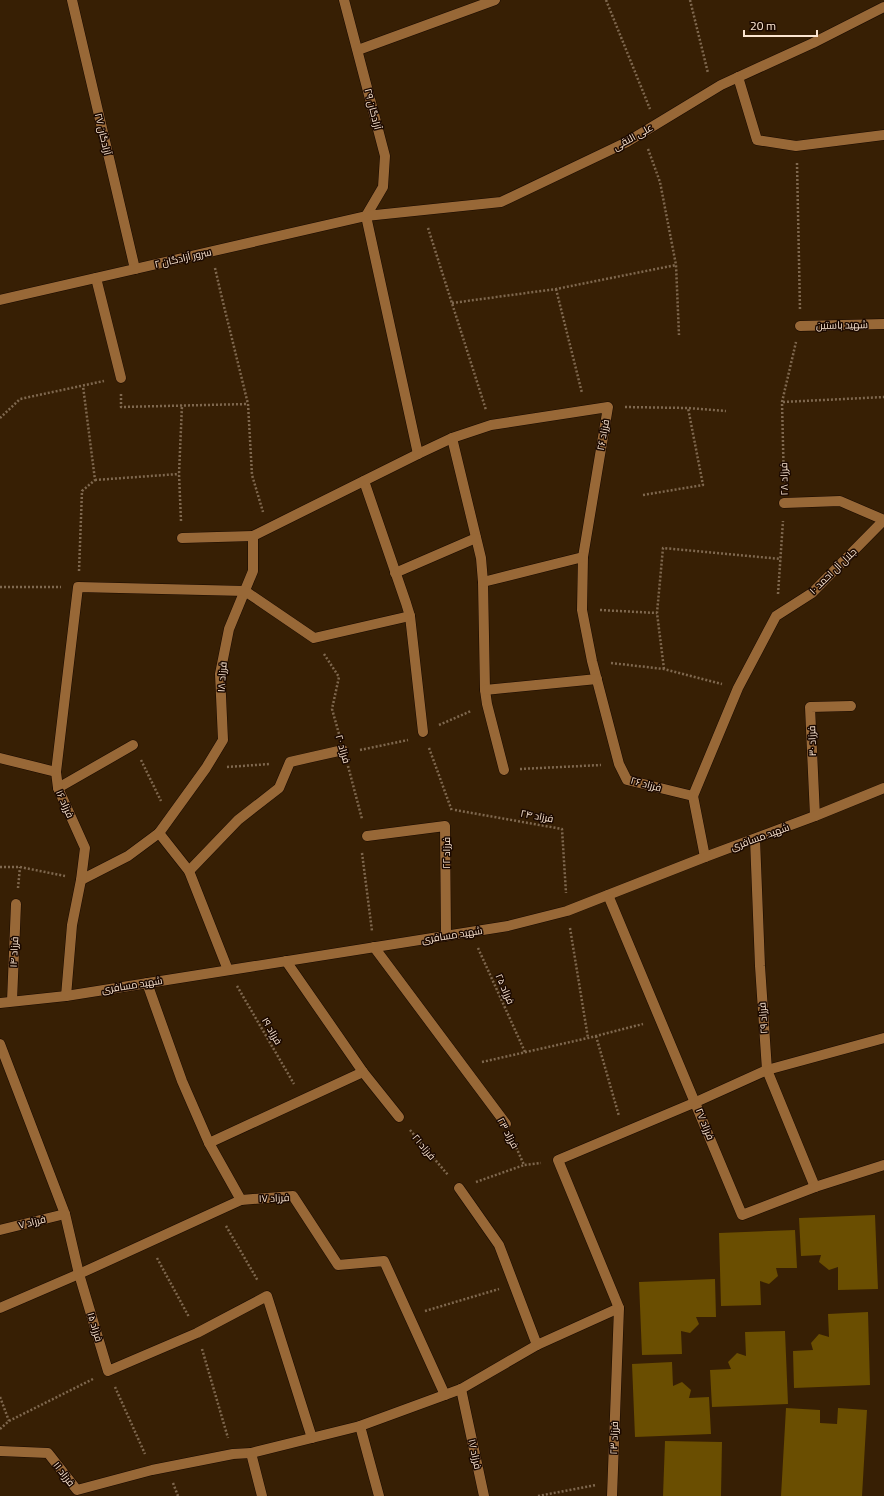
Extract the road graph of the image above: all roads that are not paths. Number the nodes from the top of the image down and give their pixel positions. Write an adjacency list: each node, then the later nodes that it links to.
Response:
1 (72, 0): 9 (street, آزادگان ۲۷)
2 (344, 0): 5 (street, آزادگان ۲۹)
3 (495, 0): 5 (street)
4 (884, 7): 6 (street, علی النقی)
5 (358, 50): 8 (street, آزادگان ۲۹)
6 (738, 77): 7 (street); 8 (street, علی النقی)
7 (884, 135)
8 (366, 216): 9 (street, سرور آزادگان ۲); 16 (street)
9 (135, 269): 10 (street, سرور آزادگان ۲)
10 (96, 278): 11 (street, سرور آزادگان ۲); 14 (street)
11 (0, 300)
12 (884, 324): 13 (street, شهید باستین)
13 (800, 326)
14 (121, 378)
15 (452, 438): 16 (street, فرزاد ۲۶); 22 (street); 23 (street, فرزاد ۲۶)
16 (418, 454): 17 (street)
17 (364, 481): 20 (street); 24 (street)
18 (784, 503): 19 (street)
19 (884, 520): 39 (street, جلال آل احمد ۱۰)
20 (252, 536): 21 (street); 26 (street, فرزاد ۱۸)
21 (182, 538)
22 (476, 538): 24 (street); 25 (street)
23 (582, 557): 25 (street); 28 (street, فرزاد ۲۶)
24 (395, 573): 27 (street)
25 (482, 582): 29 (street)
26 (245, 591): 27 (street); 36 (street, فرزاد ۱۶); 41 (street, فرزاد ۱۸)
27 (410, 616): 31 (street)
28 (597, 679): 29 (street); 39 (street, فرزاد ۲۶)
29 (485, 690): 35 (street)
30 (851, 706): 40 (street, فرزاد ۳۰)
31 (423, 732)
32 (133, 745): 37 (street)
33 (344, 750): 45 (street)
34 (0, 758): 36 (street)
35 (504, 770)
36 (56, 772): 37 (street, فرزاد ۱۶)
37 (58, 788): 46 (street, فرزاد ۱۶)
38 (884, 788): 40 (street, شهید مسافری)
39 (693, 796): 44 (street)
40 (814, 816): 43 (street, شهید مسافری)
41 (159, 833): 45 (street); 46 (street, فرزاد ۱۸)
42 (367, 836): 49 (street, فرزاد ۲۲)
43 (755, 839): 44 (street, شهید مسافری); 59 (street, فرزاد ۲۹)
44 (704, 857): 47 (street, شهید مسافری)
45 (189, 871): 52 (street)
46 (81, 880): 54 (street, فرزاد ۱۶)
47 (608, 895): 49 (street, شهید مسافری); 61 (street, فرزاد ۲۷)
48 (16, 904): 55 (street, فرزاد ۱۴)
49 (446, 936): 50 (street, شهید مسافری)
50 (374, 947): 51 (street, شهید مسافری); 63 (street, فرزاد ۲۳)
51 (286, 961): 52 (street, شهید مسافری); 60 (street)
52 (228, 970): 53 (street, شهید مسافری)
53 (147, 983): 54 (street, شهید مسافری); 64 (street)
54 (66, 996): 55 (street, شهید مسافری)
55 (12, 1001): 56 (street, شهید مسافری)
56 (0, 1003)
57 (884, 1038): 59 (street)
58 (0, 1044): 69 (street, فرزاد ۱۵)
59 (767, 1070): 61 (street); 66 (street, فرزاد ۲۹)
60 (363, 1072): 62 (street); 64 (street)
61 (696, 1102): 66 (street, فرزاد ۲۷); 73 (street, فرزاد ۲۳)
62 (399, 1117)
63 (506, 1124)
64 (209, 1143): 68 (street)
65 (884, 1165): 66 (street, فرزاد ۲۷)
66 (815, 1187)
67 (458, 1188): 74 (street)
68 (240, 1200): 71 (street); 76 (street, فرزاد ۱۷)
69 (65, 1214): 70 (street, فرزاد ۷); 71 (street, فرزاد ۱۵)
70 (0, 1230)
71 (79, 1274): 72 (street); 78 (street, فرزاد ۱۵)
72 (0, 1308)
73 (619, 1308): 74 (street); 84 (street, فرزاد ۲۳)
74 (538, 1345): 75 (street)
75 (461, 1389): 76 (street); 83 (street, فرزاد ۱۷)
76 (445, 1395): 77 (street)
77 (360, 1426): 78 (street); 82 (street)
78 (312, 1438): 80 (street)
79 (0, 1451): 80 (street, فرزاد ۱۱)
80 (251, 1453): 81 (street)
81 (262, 1496)
82 (379, 1496)
83 (484, 1496)
84 (612, 1496)

